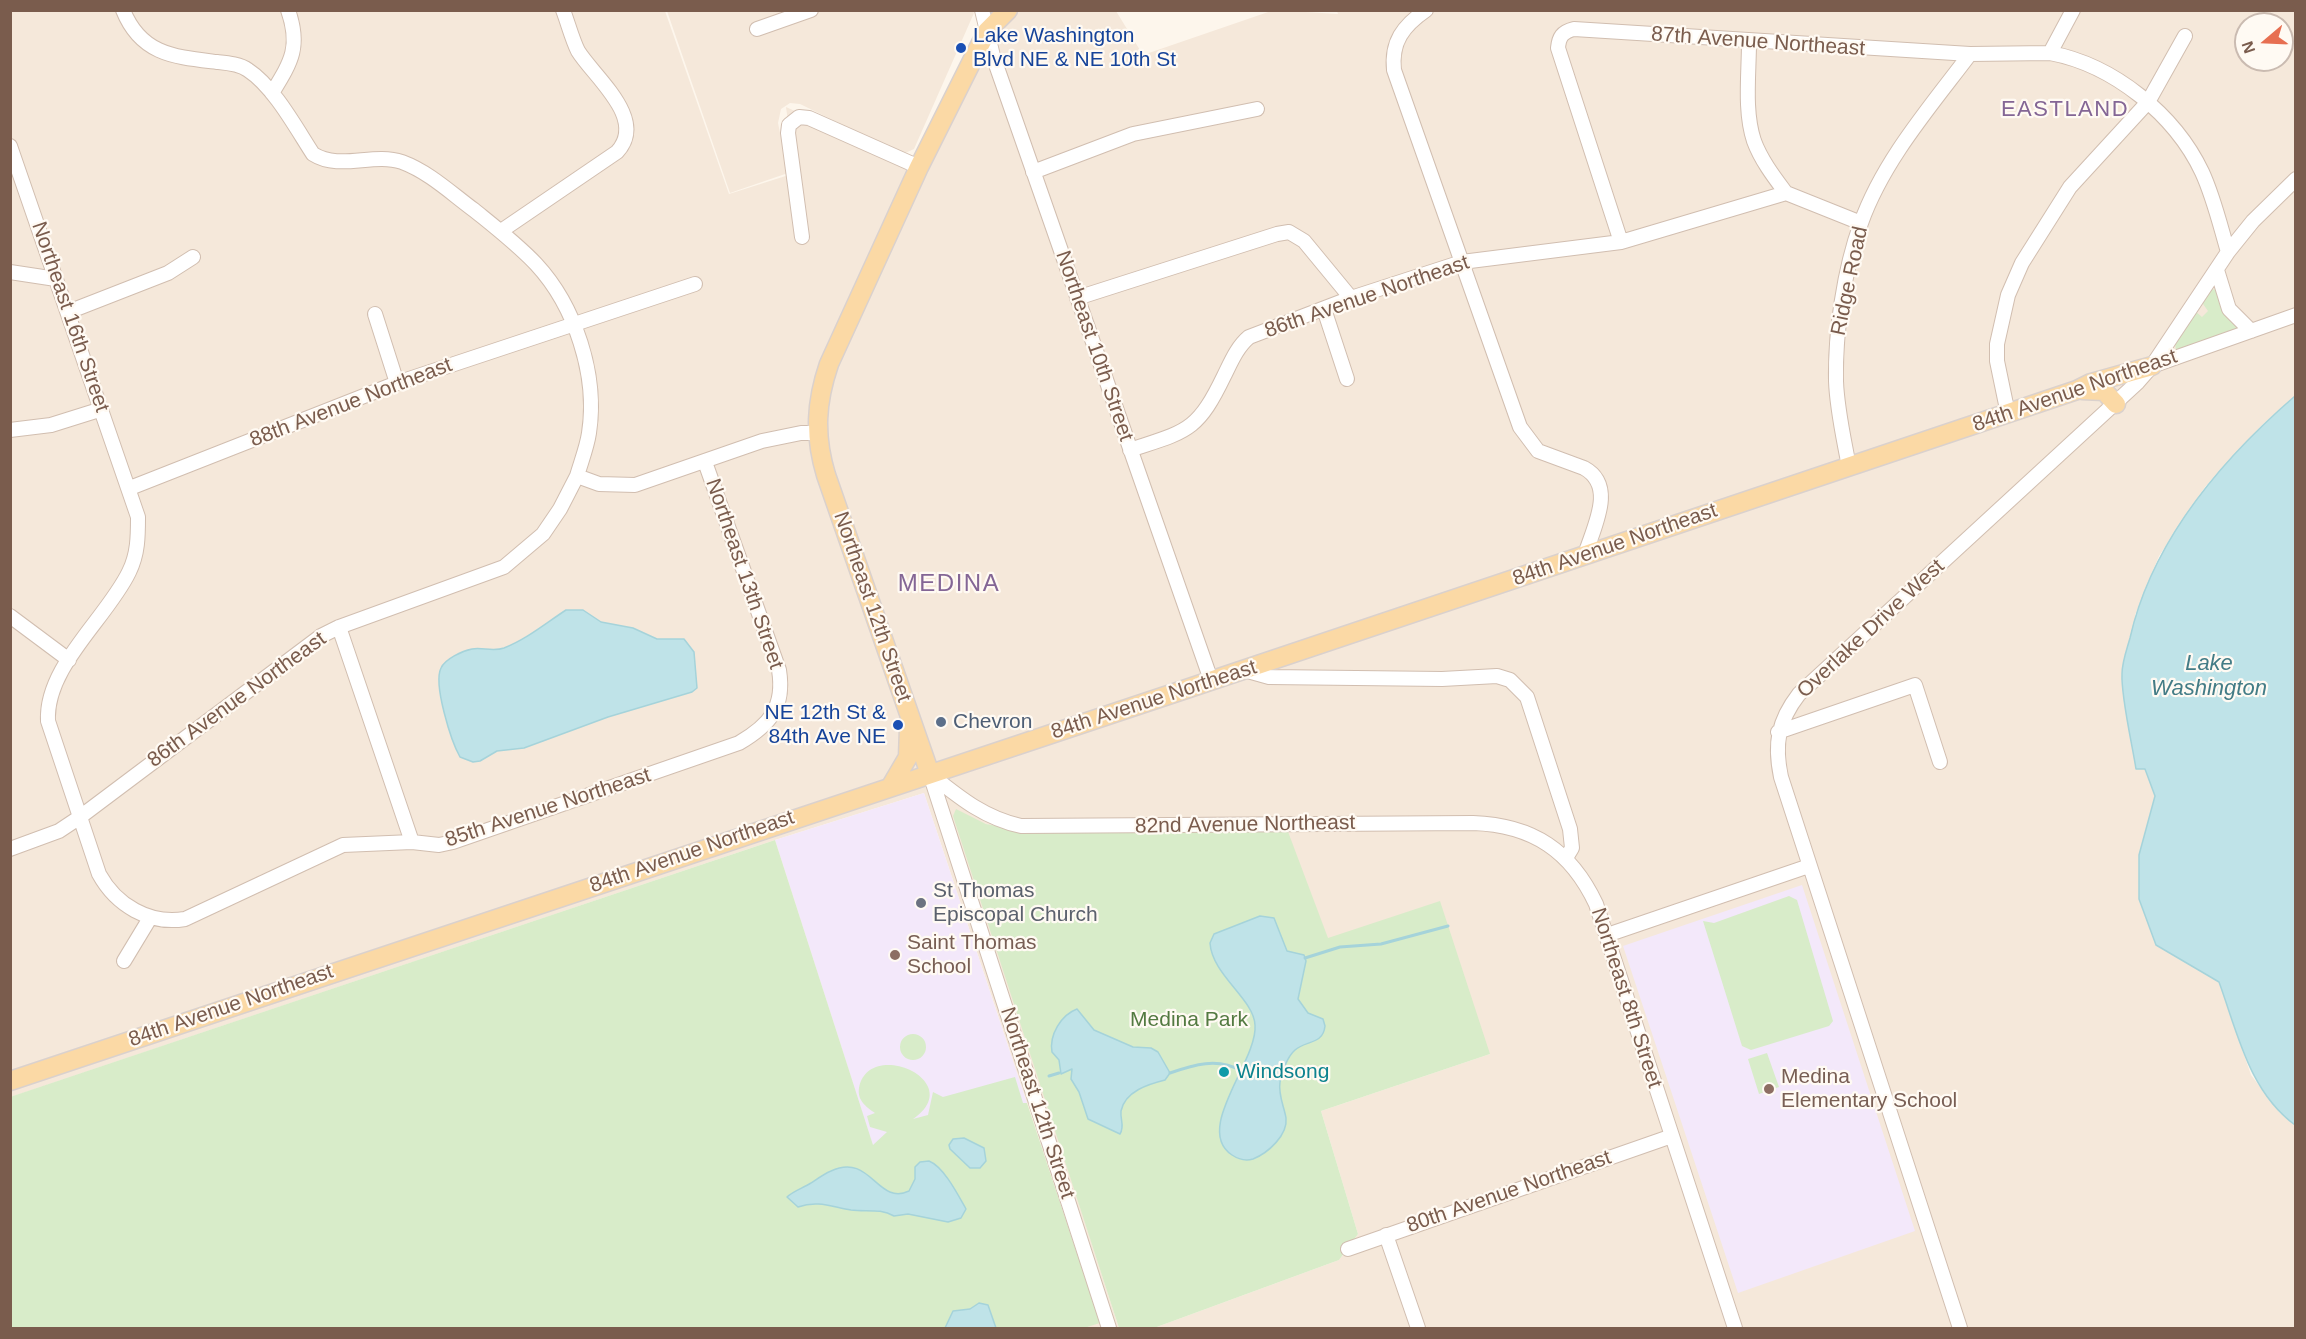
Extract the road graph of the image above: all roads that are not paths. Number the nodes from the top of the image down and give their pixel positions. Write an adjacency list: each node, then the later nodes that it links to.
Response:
1 (123, 10): 16 (street)
2 (288, 10): 16 (street)
3 (563, 10): 25 (street)
4 (811, 10): 10 (street)
5 (982, 10): 11 (street, Northeast 10th Street)
6 (996, 10): 11 (main road, Northeast 12th Street)
7 (1008, 10): 11 (main road)
8 (1425, 10): 30 (street)
9 (2073, 10): 14 (street)
10 (757, 29)
11 (987, 31): 20 (main road, Northeast 12th Street); 21 (street, Northeast 10th Street)
12 (2185, 36): 17 (street)
13 (1749, 42): 15 (street, 87th Avenue Northeast); 23 (street); 27 (street, 87th Avenue Northeast)
14 (2050, 53): 15 (street, 87th Avenue Northeast); 17 (street, 87th Avenue Northeast)
15 (1970, 54): 24 (street, Ridge Road)
16 (272, 93): 25 (street, 86th Avenue Northeast)
17 (2148, 102): 28 (street, 87th Avenue Northeast); 49 (street)
18 (1257, 109): 21 (street)
19 (10, 146): 33 (street, Northeast 16th Street)
20 (919, 167): 26 (street); 51 (main road, Northeast 12th Street)
21 (1034, 172): 35 (street, Northeast 10th Street)
22 (2295, 178): 28 (street, Overlake Drive West)
23 (1786, 193): 24 (street); 27 (street, 86th Avenue Northeast)
24 (1861, 223): 54 (street, Ridge Road)
25 (501, 231): 41 (street, 86th Avenue Northeast)
26 (802, 237)
27 (1620, 242): 30 (street, 86th Avenue Northeast)
28 (2228, 252): 31 (street, Overlake Drive West)
29 (193, 257): 38 (street)
30 (1462, 262): 36 (street, 86th Avenue Northeast); 57 (street)
31 (2217, 270): 42 (street); 43 (street, Overlake Drive West)
32 (10, 272): 33 (street)
33 (56, 279): 38 (street, Northeast 16th Street)
34 (695, 284): 41 (street, 88th Avenue Northeast)
35 (1077, 298): 36 (street); 52 (street, Northeast 10th Street)
36 (1351, 298): 37 (street, 86th Avenue Northeast)
37 (1324, 309): 44 (street); 52 (street, 86th Avenue Northeast)
38 (68, 312): 48 (street, Northeast 16th Street)
39 (375, 314): 45 (street)
40 (2295, 315): 42 (street, 84th Avenue Northeast)
41 (574, 324): 45 (street, 88th Avenue Northeast); 55 (street, 86th Avenue Northeast)
42 (2251, 330): 43 (street, 84th Avenue Northeast)
43 (2152, 366): 46 (main road, 84th Avenue Northeast); 47 (street, Overlake Drive West)
44 (1347, 379)
45 (397, 383): 56 (street, 88th Avenue Northeast)
46 (2077, 390): 47 (main road); 49 (main road, 84th Avenue Northeast)
47 (2116, 404): 65 (street, Overlake Drive West)
48 (102, 409): 50 (street); 56 (street, Northeast 16th Street)
49 (2008, 414): 54 (main road, 84th Avenue Northeast)
50 (10, 430)
51 (816, 433): 53 (street); 63 (main road, Northeast 12th Street)
52 (1130, 450): 62 (street, Northeast 10th Street)
53 (705, 462): 55 (street); 64 (street, Northeast 13th Street)
54 (1849, 467): 57 (main road, 84th Avenue Northeast)
55 (577, 476): 59 (street, 86th Avenue Northeast)
56 (130, 488): 60 (street, Northeast 16th Street)
57 (1585, 555): 61 (main road, 84th Avenue Northeast)
58 (10, 616): 60 (street)
59 (339, 627): 70 (street, 86th Avenue Northeast); 72 (street)
60 (69, 660): 70 (street, Northeast 16th Street)
61 (1244, 670): 62 (main road, 84th Avenue Northeast); 74 (street)
62 (1211, 681): 67 (main road, 84th Avenue Northeast)
63 (909, 715): 67 (main road, Northeast 12th Street); 68 (main road)
64 (770, 719): 72 (street, 85th Avenue Northeast)
65 (1778, 732): 66 (street); 75 (street, Overlake Drive West)
66 (1940, 762)
67 (930, 774): 68 (main road, 84th Avenue Northeast); 69 (street, 82nd Avenue Northeast); 71 (street, Northeast 12th Street)
68 (891, 786): 79 (main road, 84th Avenue Northeast)
69 (966, 802): 71 (street); 74 (street, 82nd Avenue Northeast)
70 (80, 817): 73 (street, 86th Avenue Northeast); 76 (street, Northeast 16th Street)
71 (945, 823): 83 (street, Northeast 12th Street)
72 (412, 842): 76 (street, 85th Avenue Northeast)
73 (10, 849)
74 (1566, 858): 77 (street, Northeast 8th Street)
75 (1809, 866): 77 (street); 86 (street, Overlake Drive West)
76 (150, 918): 78 (street)
77 (1607, 935): 80 (street, Northeast 8th Street)
78 (124, 961)
79 (10, 1081)
80 (1672, 1136): 81 (street, 80th Avenue Northeast); 85 (street, Northeast 8th Street)
81 (1386, 1235): 82 (street, 80th Avenue Northeast); 84 (street)
82 (1348, 1249)
83 (1109, 1329)
84 (1418, 1329)
85 (1735, 1329)
86 (1960, 1329)

